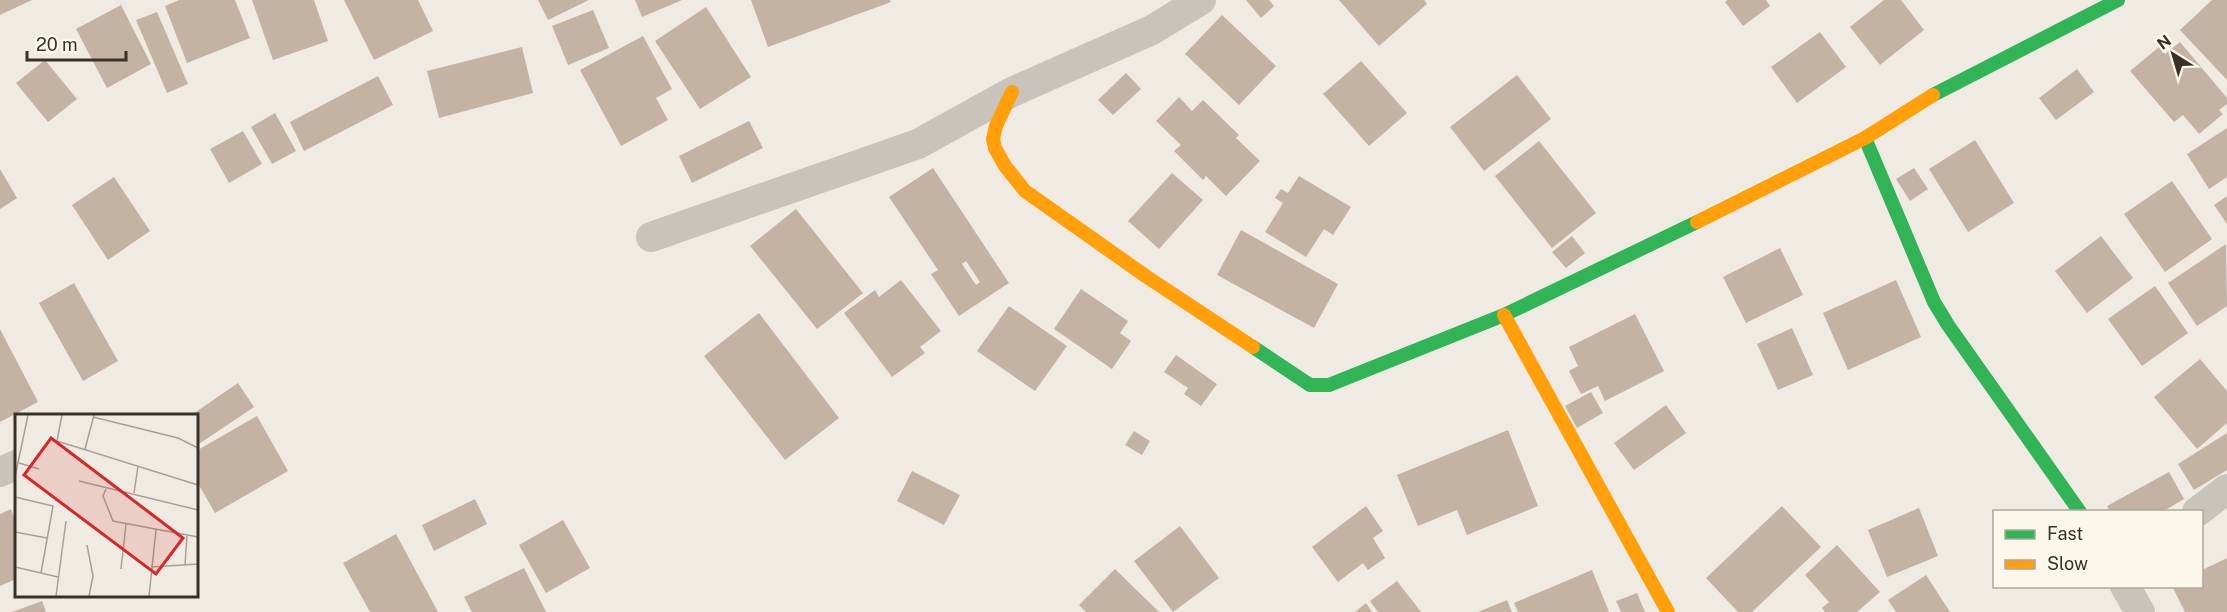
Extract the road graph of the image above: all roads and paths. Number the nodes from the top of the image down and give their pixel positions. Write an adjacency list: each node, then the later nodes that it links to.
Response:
1 (1201, 0): 3 (street)
2 (2118, 0): 4 (street)
3 (1012, 92): 5 (street); 6 (street)
4 (1865, 138): 6 (street); 10 (street)
5 (651, 237)
6 (1504, 315): 13 (street)
7 (15, 465): 8 (street)
8 (0, 472)
9 (2227, 489): 11 (street)
10 (2079, 510)
11 (2200, 510)
12 (2126, 588): 14 (street)
13 (1668, 612)
14 (2140, 612)

